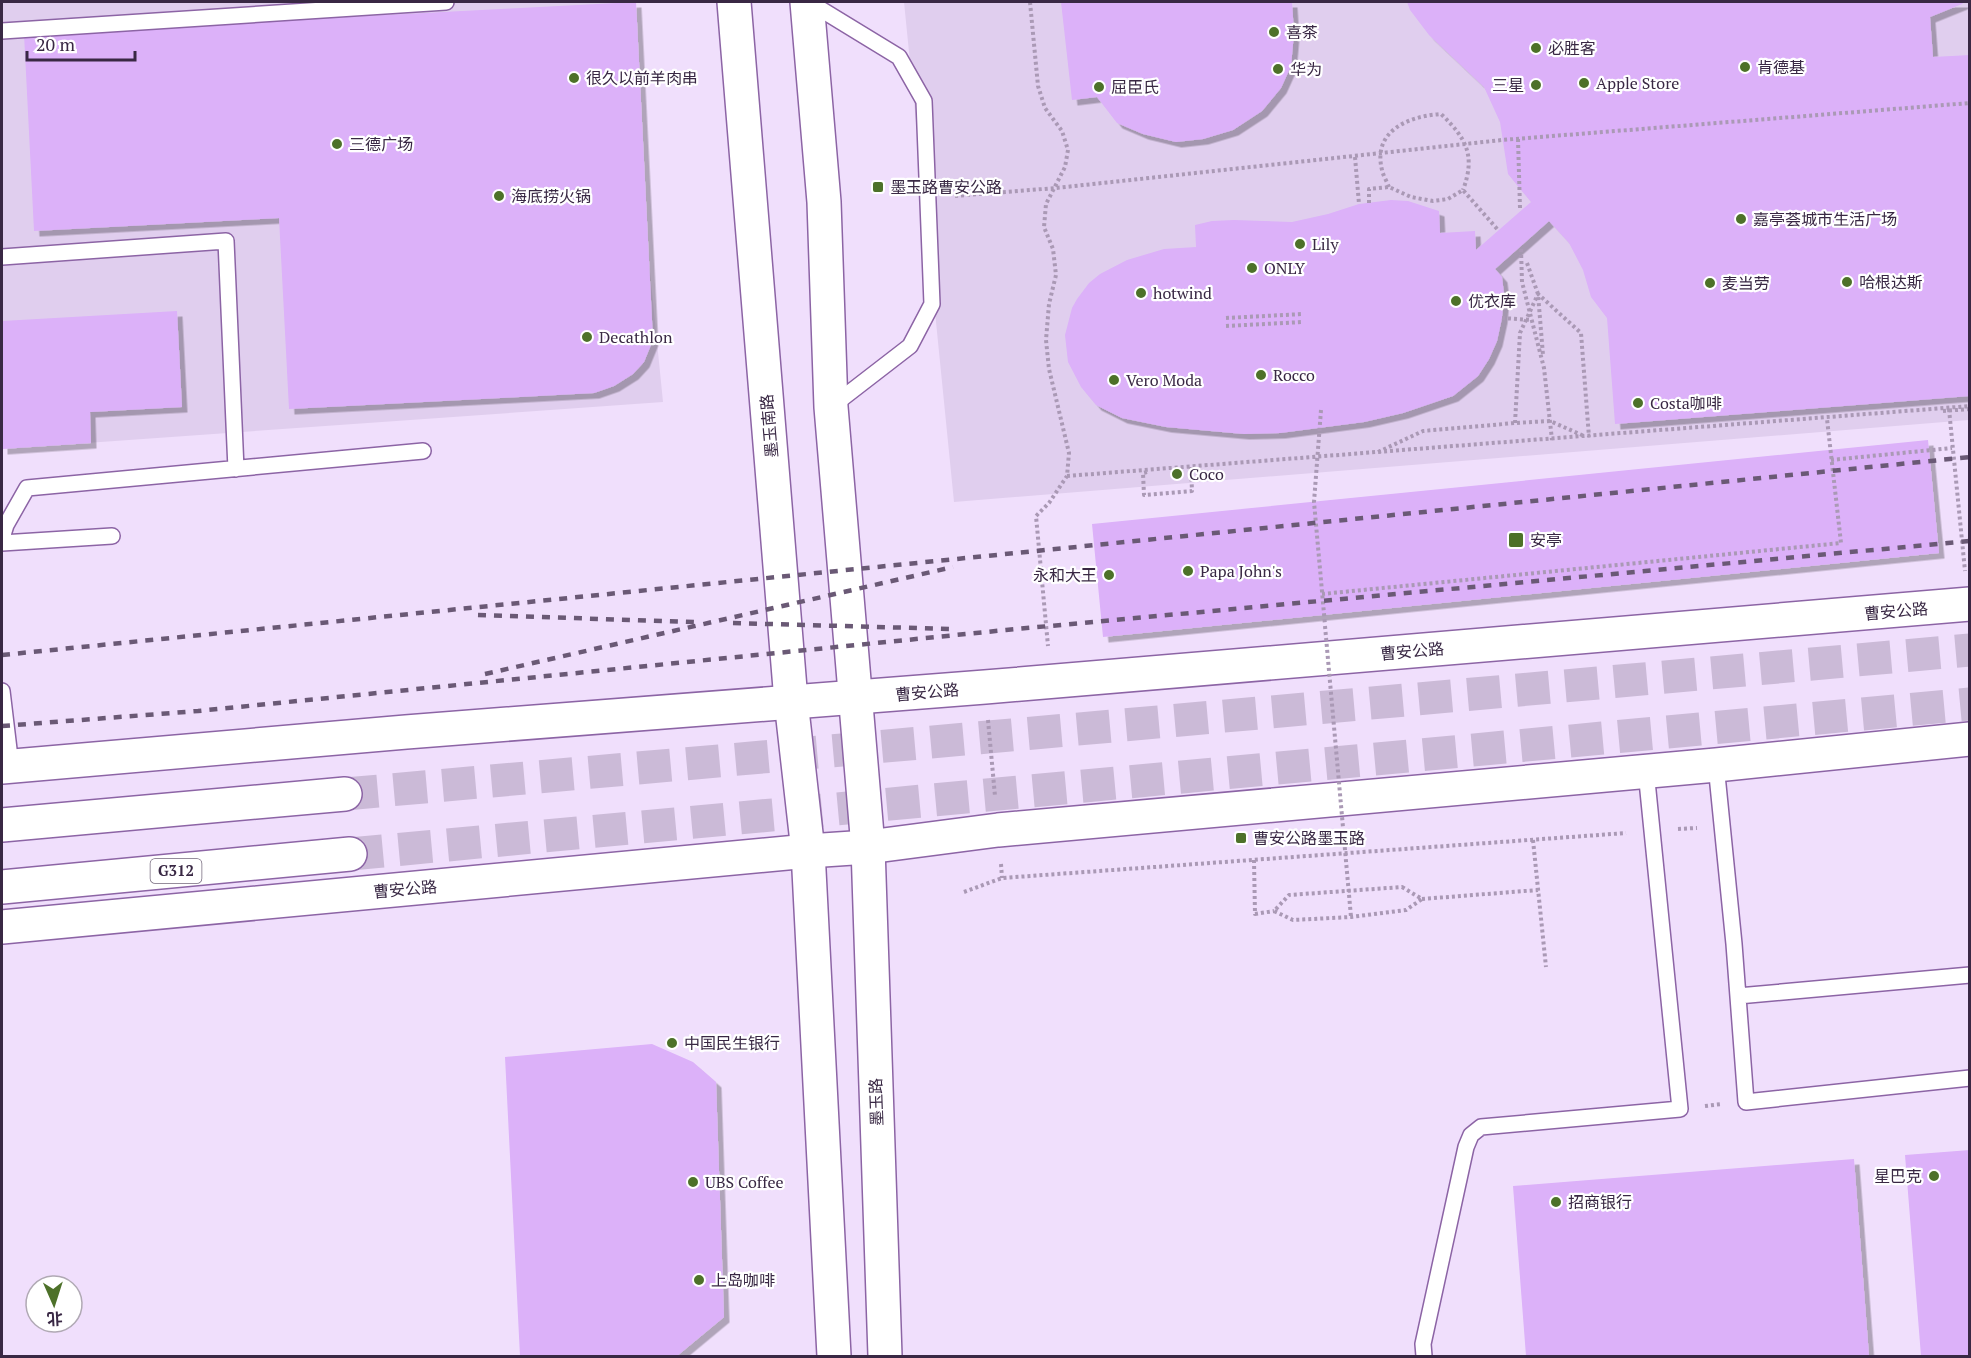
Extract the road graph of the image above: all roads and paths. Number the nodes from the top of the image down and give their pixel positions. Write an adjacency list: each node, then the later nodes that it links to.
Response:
1 (446, 2): 5 (lane)
2 (734, 2): 53 (main road, 墨玉南路)
3 (808, 2): 12 (lane); 28 (main road)
4 (1030, 2): 10 (path)
5 (2, 31)
6 (1970, 103): 7 (path)
7 (1518, 139): 8 (path); 15 (path)
8 (1355, 156): 10 (path); 14 (path)
9 (1389, 187): 11 (path); 11 (path); 13 (path)
10 (1056, 188): 12 (path); 42 (path)
11 (1464, 190): 16 (path)
12 (928, 199): 28 (lane)
13 (1369, 202)
14 (1359, 204)
15 (1520, 208)
16 (1498, 230)
17 (1521, 249): 24 (path)
18 (2, 257): 41 (lane)
19 (1527, 263): 20 (path)
20 (1538, 294): 27 (path); 33 (path); 34 (path)
21 (1303, 314): 22 (path)
22 (1226, 318)
23 (1502, 318): 24 (path)
24 (1532, 320): 27 (path)
25 (1304, 322): 26 (path)
26 (1226, 327)
27 (1544, 368): 35 (path)
28 (831, 407): 52 (main road)
29 (1949, 408): 30 (path); 35 (path); 36 (path)
30 (1970, 408): 32 (path)
31 (1321, 410): 38 (path)
32 (1827, 419): 34 (path); 39 (path)
33 (1515, 423): 34 (path); 38 (path)
34 (1589, 439)
35 (1552, 440): 40 (path)
36 (1952, 448): 39 (path); 46 (path)
37 (423, 451): 41 (lane)
38 (1317, 457): 40 (path); 47 (path)
39 (1831, 460): 47 (path)
40 (1191, 467): 42 (path)
41 (236, 469): 44 (lane)
42 (1067, 476): 49 (path)
43 (112, 536): 45 (lane)
44 (2, 538)
45 (2, 543)
46 (1965, 572)
47 (1322, 594): 71 (path, bridge)
48 (1970, 604): 50 (main road, 曹安公路)
49 (1048, 648)
50 (985, 687): 52 (main road, 曹安公路); 61 (path)
51 (2, 691): 56 (lane)
52 (854, 698): 53 (main road, 曹安公路); 64 (main road)
53 (791, 701): 56 (main road); 65 (main road, 墨玉南路)
54 (1970, 739): 55 (main road)
55 (1716, 765): 57 (main road); 60 (lane)
56 (6, 766)
57 (1646, 771): 61 (main road, 曹安公路); 62 (lane)
58 (345, 794): 59 (main road)
59 (2, 825)
60 (1722, 826): 62 (path); 79 (lane)
61 (998, 830): 64 (main road, 曹安公路); 68 (path)
62 (1653, 830): 63 (path); 83 (lane)
63 (1533, 840): 67 (path); 70 (path)
64 (868, 847): 65 (main road, 曹安公路); 82 (main road, 墨玉路)
65 (808, 851): 76 (main road, 曹安公路); 81 (main road)
66 (350, 854): 69 (main road, G312)
67 (1254, 860): 68 (path); 74 (path)
68 (1002, 878): 72 (path)
69 (2, 887)
70 (1538, 890): 73 (path); 77 (path)
71 (1349, 891): 73 (path); 74 (path); 75 (path, bridge)
72 (964, 892)
73 (1422, 898): 75 (path)
74 (1274, 911): 75 (path)
75 (1351, 917)
76 (2, 927)
77 (1546, 967)
78 (1970, 975): 79 (lane)
79 (1738, 996): 80 (lane)
80 (1970, 1078)
81 (834, 1356)
82 (885, 1356)
83 (1424, 1356)

